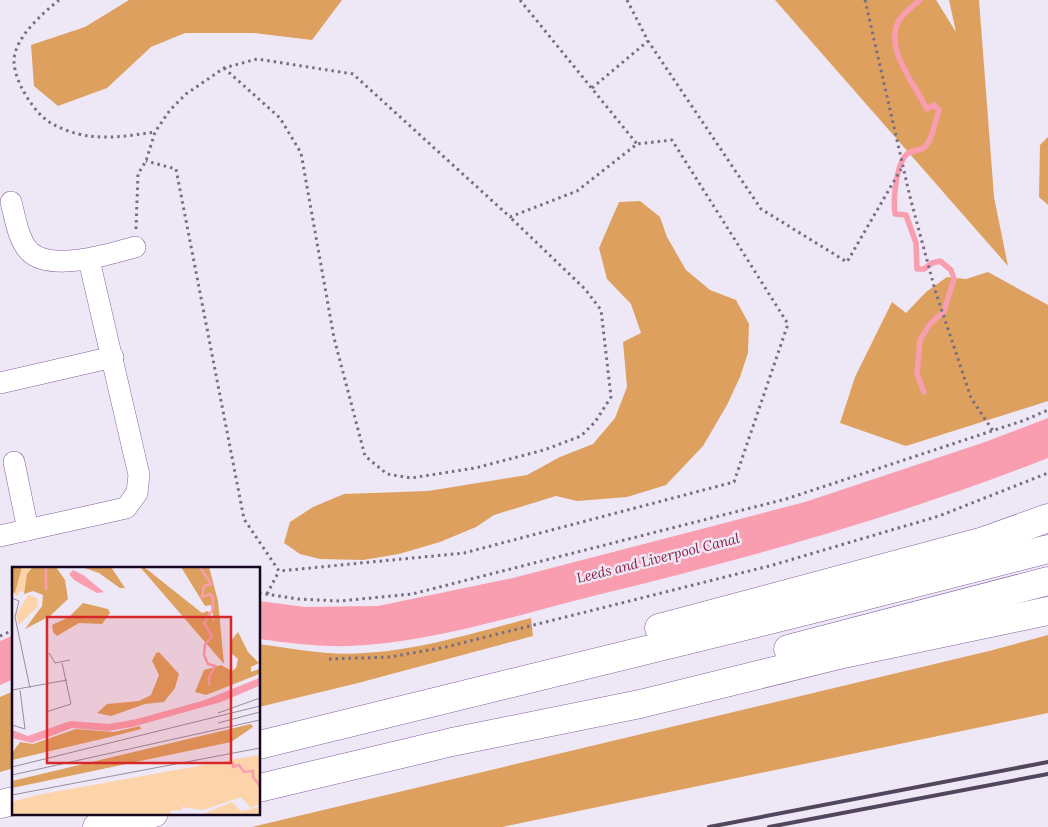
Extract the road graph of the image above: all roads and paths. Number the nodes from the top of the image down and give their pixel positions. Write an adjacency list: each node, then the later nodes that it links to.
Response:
1 (59, 0): 8 (path)
2 (520, 0): 7 (path)
3 (627, 0): 5 (path)
4 (865, 0): 19 (path)
5 (648, 41): 7 (path); 11 (path)
6 (224, 68): 8 (path); 13 (path); 13 (path)
7 (592, 88): 9 (path)
8 (155, 132): 10 (path)
9 (637, 144): 13 (path); 26 (path)
10 (146, 162): 14 (path); 26 (path)
11 (901, 169)
12 (11, 202): 15 (street)
13 (510, 217)
14 (135, 247): 15 (street)
15 (89, 260): 16 (street)
16 (113, 357): 17 (street); 23 (street)
17 (0, 383)
18 (1048, 410): 19 (path)
19 (993, 431): 29 (path)
20 (14, 462): 23 (street)
21 (1048, 474): 33 (path)
22 (1048, 518): 34 (highway)
23 (28, 530): 24 (street)
24 (0, 536)
25 (1048, 549): 34 (highway)
26 (279, 571): 29 (path)
27 (1048, 581): 35 (highway)
28 (260, 593): 29 (path)
29 (267, 594)
30 (1048, 611): 35 (highway)
31 (12, 631): 32 (path)
32 (0, 636)
33 (329, 659)
34 (316, 731): 36 (highway)
35 (452, 742): 37 (highway)
36 (260, 744)
37 (260, 788)
38 (150, 814): 39 (highway)
39 (96, 827)

